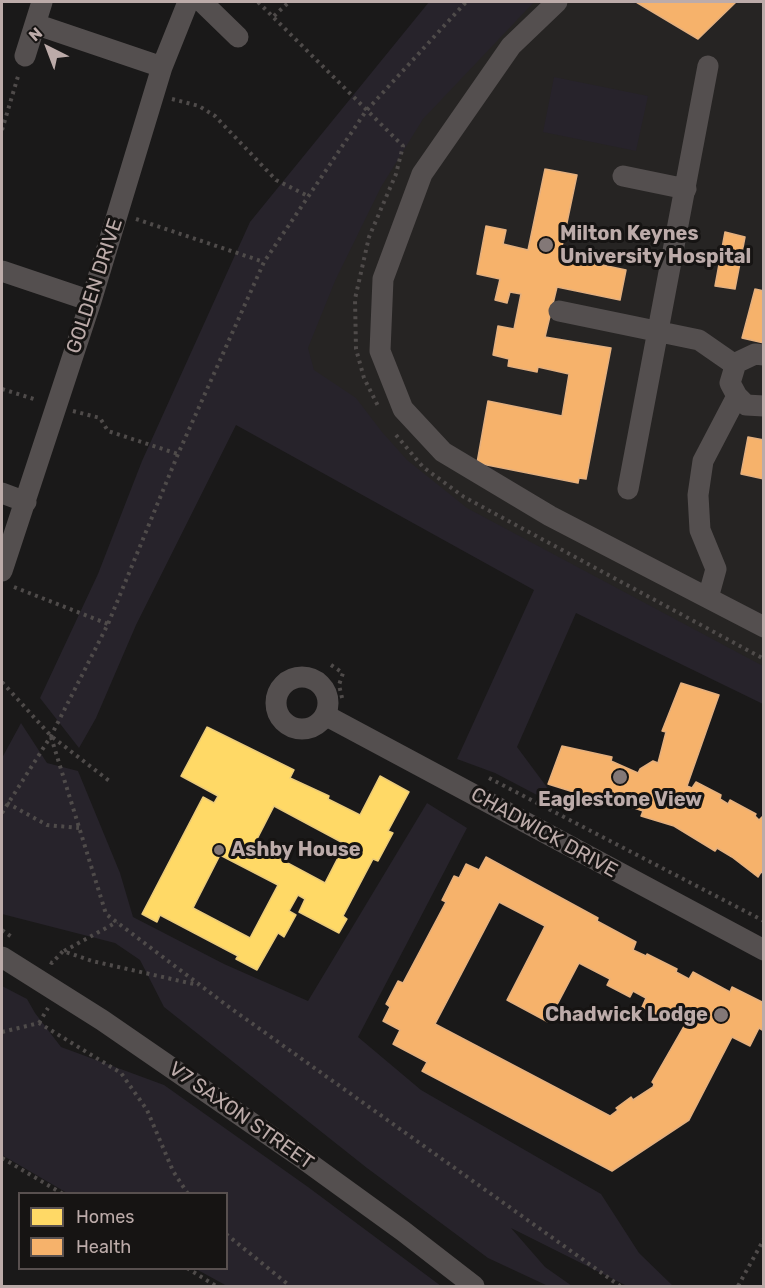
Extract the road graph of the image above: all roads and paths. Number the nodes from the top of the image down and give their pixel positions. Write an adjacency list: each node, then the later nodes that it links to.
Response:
1 (42, 2): 9 (street)
2 (188, 2): 13 (street, GOLDEN DRIVE)
3 (202, 2): 10 (street)
4 (258, 2): 8 (path)
5 (289, 2): 8 (path)
6 (466, 2): 15 (path)
7 (557, 2): 39 (street)
8 (274, 16): 15 (path)
9 (35, 24): 11 (street); 13 (street)
10 (238, 37)
11 (25, 56): 16 (path)
12 (708, 66): 18 (street)
13 (162, 67): 14 (street, GOLDEN DRIVE)
14 (154, 94): 19 (path); 20 (street, GOLDEN DRIVE)
15 (366, 111): 19 (path); 32 (path)
16 (2, 130)
17 (623, 176): 18 (street)
18 (686, 189): 25 (street)
19 (308, 196): 21 (path)
20 (118, 213): 21 (path); 23 (street, GOLDEN DRIVE)
21 (264, 262): 34 (path)
22 (2, 272): 23 (street)
23 (91, 301): 30 (street, GOLDEN DRIVE)
24 (559, 311): 25 (street)
25 (660, 331): 27 (street); 35 (street)
26 (764, 355): 27 (street)
27 (735, 365): 29 (street)
28 (2, 389): 30 (path)
29 (736, 396): 31 (street); 39 (street)
30 (56, 406): 34 (path); 37 (street, GOLDEN DRIVE)
31 (764, 406)
32 (381, 413)
33 (393, 431): 42 (path)
34 (178, 454): 40 (path)
35 (628, 489)
36 (2, 493): 37 (street)
37 (26, 502): 38 (street, GOLDEN DRIVE)
38 (7, 579): 40 (path)
39 (708, 598): 41 (street)
40 (108, 624): 47 (path)
41 (764, 627)
42 (764, 659)
43 (331, 665): 45 (path)
44 (2, 682): 47 (path)
45 (347, 706)
46 (325, 715): 57 (street, CHADWICK DRIVE)
47 (51, 736): 49 (path); 50 (path); 52 (path)
48 (481, 774): 53 (path)
49 (112, 783)
50 (8, 803): 51 (path); 52 (path)
51 (2, 813)
52 (80, 828): 54 (path)
53 (764, 921)
54 (117, 922): 58 (path); 61 (path)
55 (2, 930): 56 (path)
56 (18, 941)
57 (764, 950)
58 (63, 951): 60 (path); 61 (path)
59 (2, 957): 71 (street, V7 SAXON STREET)
60 (44, 958)
61 (201, 985): 72 (path)
62 (2, 1032): 65 (path)
63 (2, 1158): 64 (path)
64 (60, 1192)
65 (187, 1192)
66 (228, 1236): 70 (path)
67 (764, 1239): 73 (path)
68 (189, 1270): 69 (path)
69 (216, 1287)
70 (290, 1287)
71 (474, 1287)
72 (620, 1287)
73 (738, 1287)

